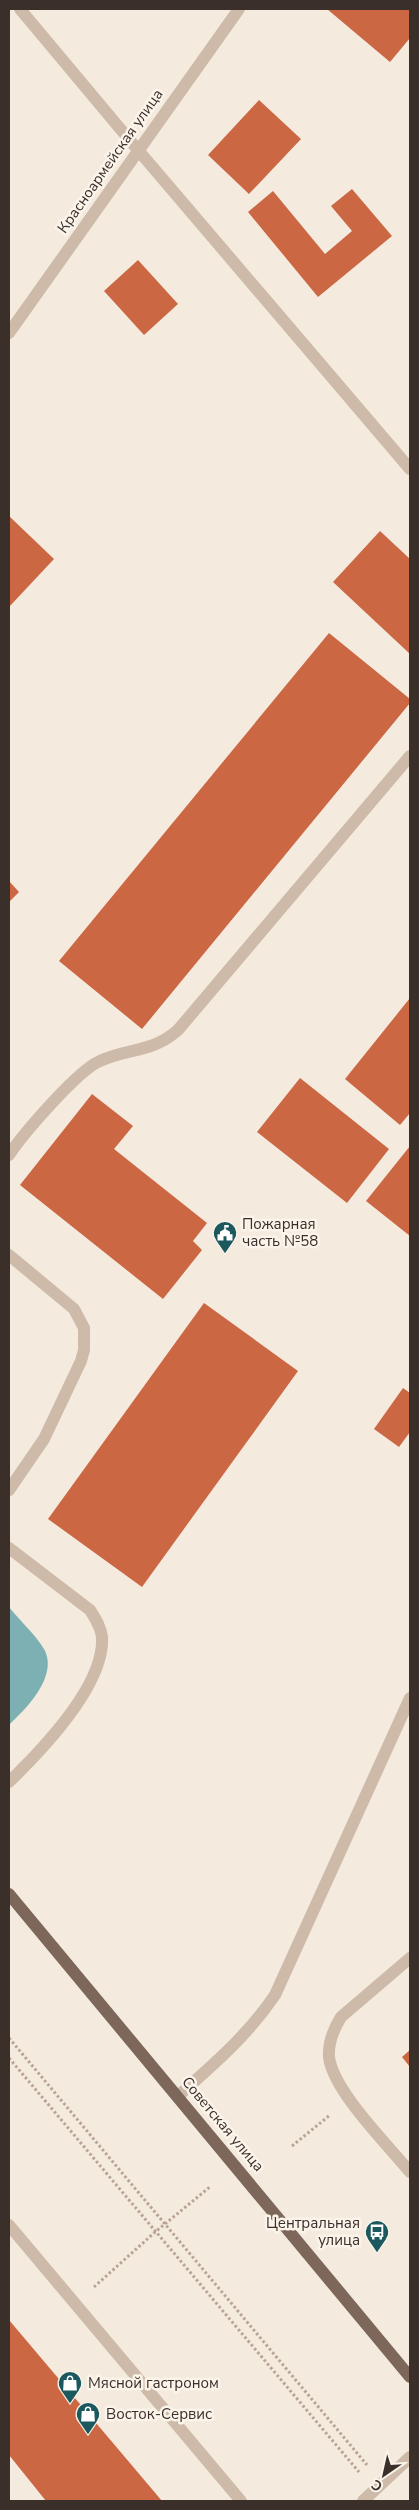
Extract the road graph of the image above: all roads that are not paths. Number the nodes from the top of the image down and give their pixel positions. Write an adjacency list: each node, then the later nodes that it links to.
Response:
1 (20, 9): 3 (street)
2 (238, 9): 3 (street, Красноармейская улица)
3 (138, 150): 4 (street, Красноармейская улица); 5 (street)
4 (9, 333)
5 (410, 469)
6 (410, 756): 7 (street)
7 (9, 1155)
8 (9, 1255): 9 (street)
9 (9, 1490)
10 (9, 1548): 12 (street)
11 (410, 1698): 15 (street)
12 (9, 1782)
13 (9, 1894): 15 (main road, Советская улица)
14 (410, 1958): 16 (street)
15 (178, 2096): 18 (main road, Советская улица)
16 (410, 2172)
17 (9, 2225): 20 (street)
18 (410, 2377)
19 (410, 2457): 21 (street)
20 (241, 2501)
21 (363, 2501)

